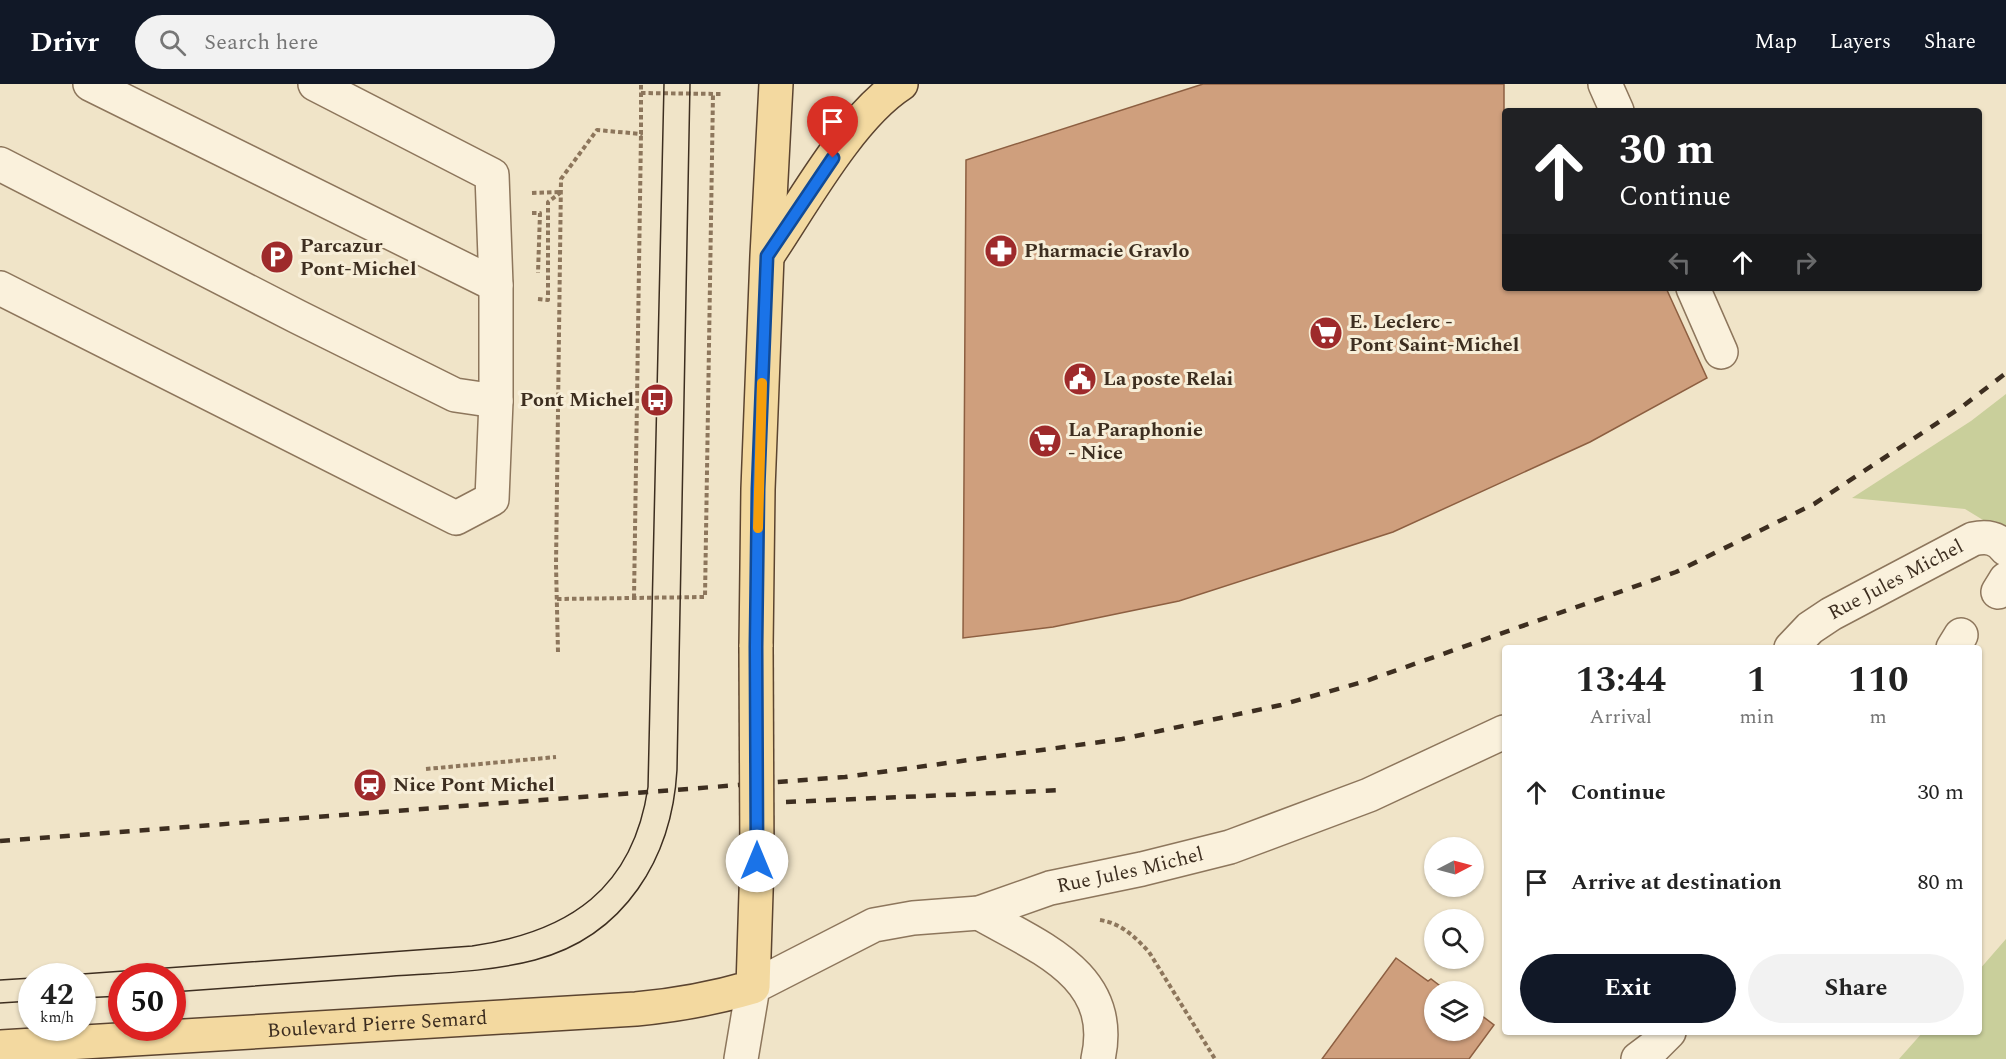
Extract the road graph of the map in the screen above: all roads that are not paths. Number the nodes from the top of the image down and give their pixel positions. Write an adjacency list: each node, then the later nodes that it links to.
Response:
1 (90, 84): 9 (street)
2 (315, 84): 9 (street)
3 (776, 84): 8 (main road)
4 (901, 84): 8 (main road)
5 (1605, 84): 6 (street)
6 (1616, 108)
7 (0, 164): 13 (street)
8 (767, 256): 18 (main road, bridge)
9 (496, 285): 13 (street)
10 (0, 288): 13 (street)
11 (1694, 291): 12 (street)
12 (1721, 352)
13 (496, 400)
14 (2006, 549): 15 (street, Rue Jules Michel)
15 (1794, 645)
16 (1502, 733): 17 (street, Rue Jules Michel)
17 (979, 913): 18 (street, Rue Jules Michel); 22 (street)
18 (753, 987): 20 (main road, Boulevard Pierre Semard); 21 (street)
19 (1666, 1035): 23 (street)
20 (0, 1047)
21 (741, 1059)
22 (1098, 1059)
23 (1638, 1059)

